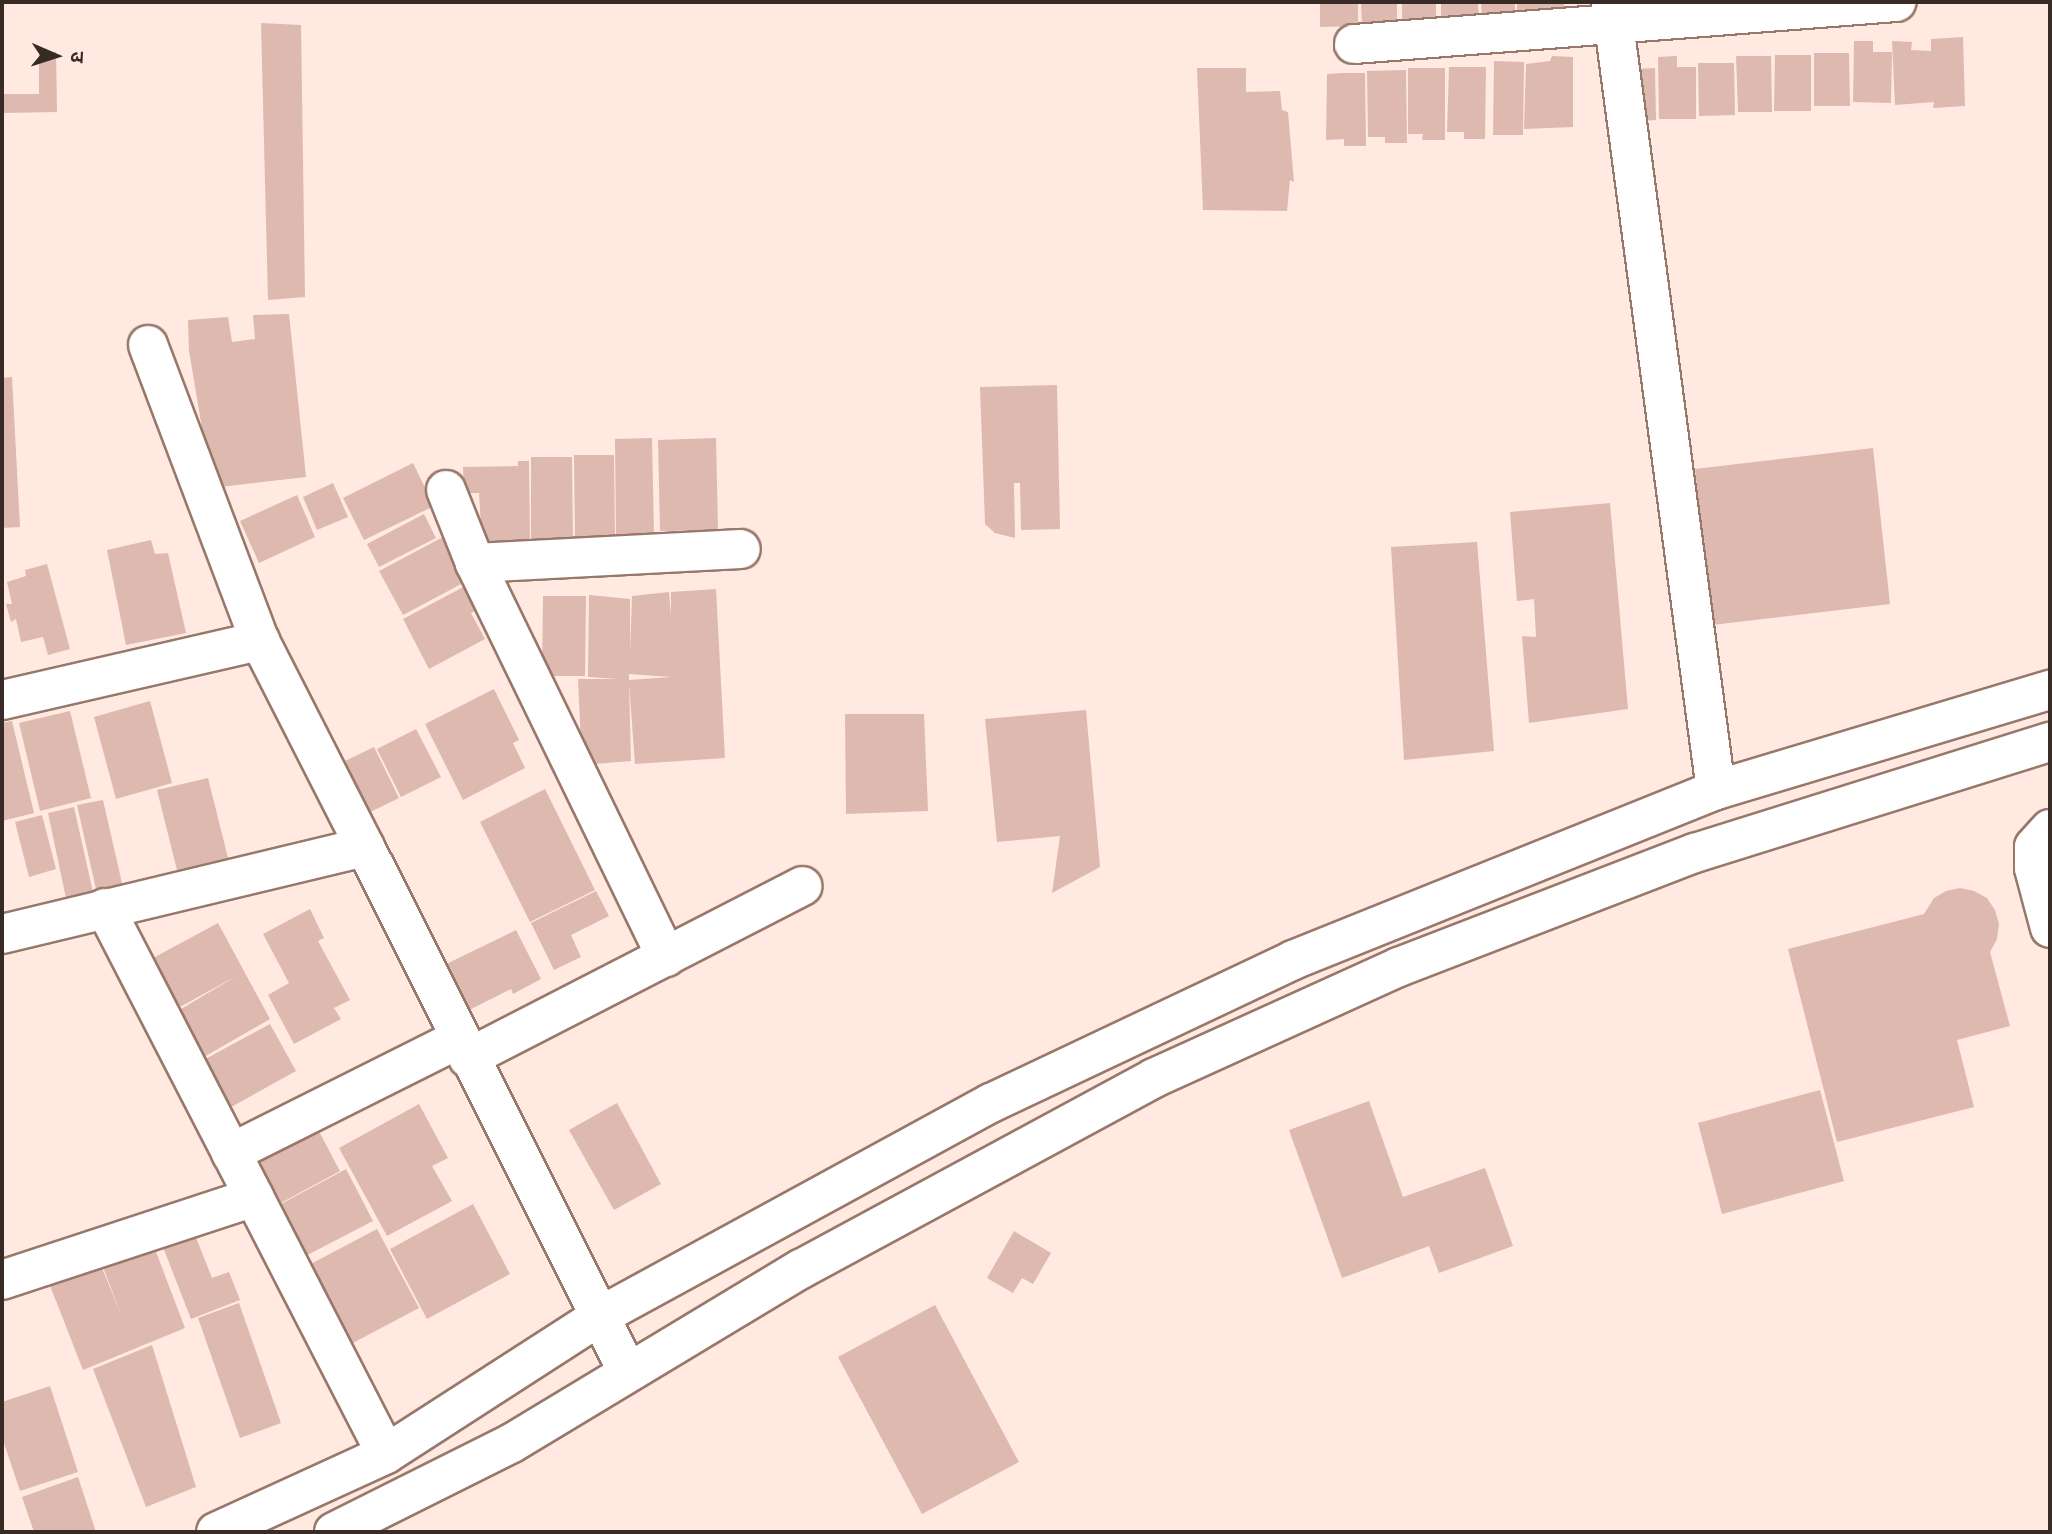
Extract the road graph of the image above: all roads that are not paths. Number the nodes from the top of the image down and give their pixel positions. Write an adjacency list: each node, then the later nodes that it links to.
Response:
1 (1896, 2): 2 (street)
2 (1612, 14): 3 (street); 12 (street)
3 (1354, 44)
4 (148, 345): 8 (street)
5 (446, 490): 7 (street)
6 (741, 549): 7 (street)
7 (475, 563): 19 (street)
8 (260, 641): 10 (street); 14 (street)
9 (2050, 690): 12 (street)
10 (2, 700)
11 (2050, 742): 25 (street)
12 (1716, 790): 24 (street)
13 (2050, 829): 17 (street)
14 (365, 847): 16 (street); 20 (street)
15 (802, 886): 19 (street)
16 (105, 908): 18 (street); 21 (street)
17 (2050, 928)
18 (2, 934)
19 (666, 957): 20 (street)
20 (464, 1048): 21 (street); 24 (street)
21 (231, 1153): 22 (street)
22 (254, 1197): 23 (street); 26 (street)
23 (2, 1280)
24 (600, 1317): 25 (street); 26 (street)
25 (628, 1372): 28 (street)
26 (386, 1454): 27 (street)
27 (216, 1532)
28 (334, 1532)

